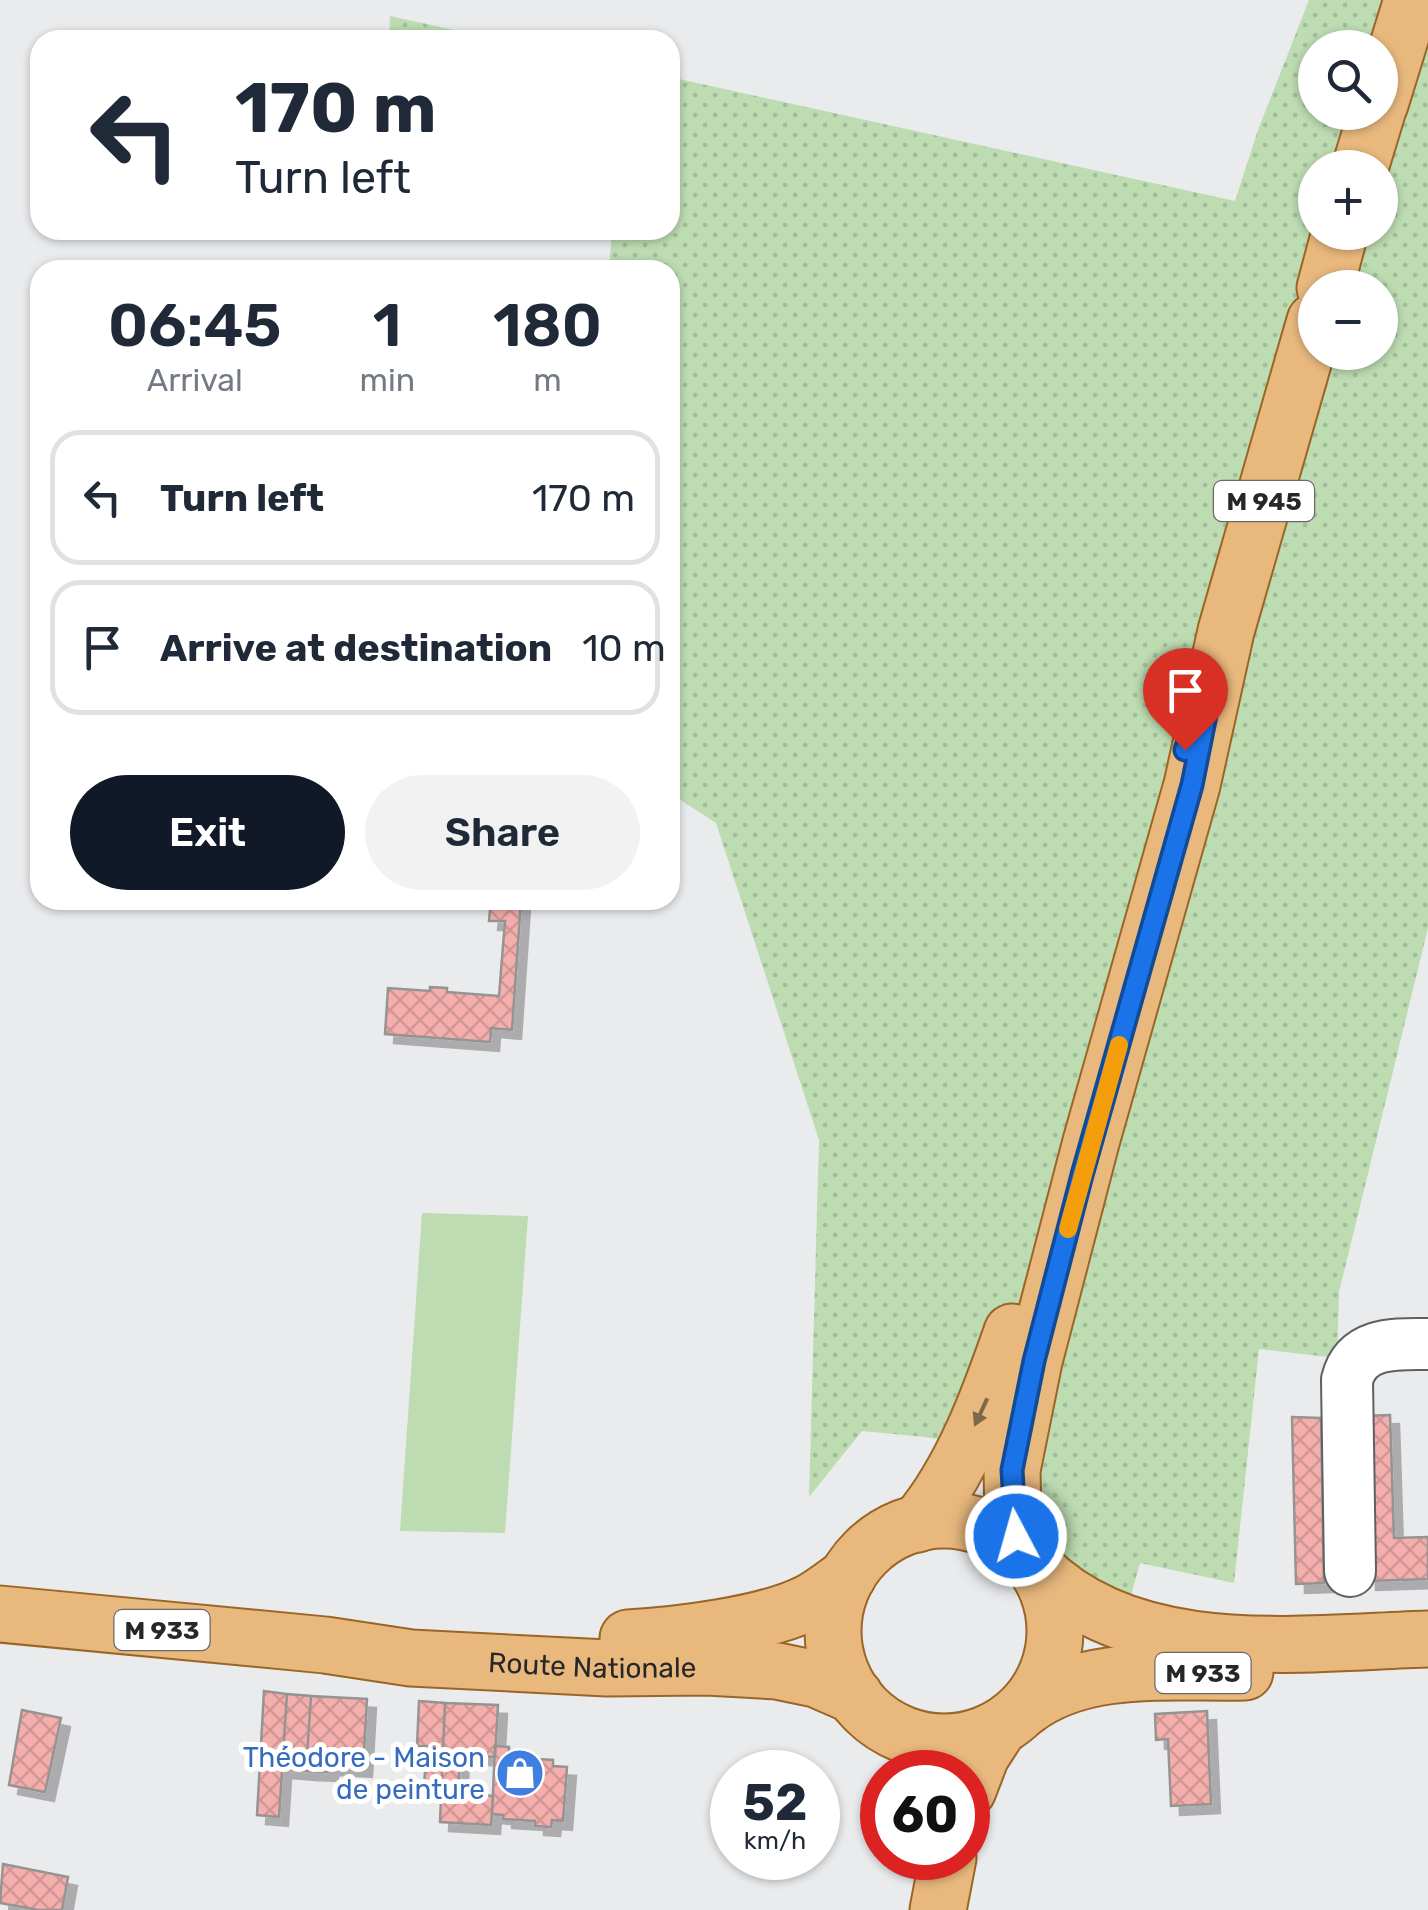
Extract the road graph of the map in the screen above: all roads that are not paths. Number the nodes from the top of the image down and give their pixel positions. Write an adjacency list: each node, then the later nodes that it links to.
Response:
1 (1412, 0): 2 (main road)
2 (1398, 46)
3 (1301, 370): 4 (main road, M 945)
4 (1213, 680): 6 (main road, M 945, one-way to 6); 7 (main road, M 945)
5 (1428, 1344): 8 (lane)
6 (918, 1524): 7 (main road); 9 (main road)
7 (1029, 1560): 11 (main road, M 933); 14 (main road)
8 (1350, 1571)
9 (848, 1576): 12 (main road, Route Nationale / M 933); 15 (main road)
10 (0, 1614): 12 (main road, Route Nationale / M 933)
11 (1428, 1639)
12 (325, 1646): 15 (main road, Route Nationale / M 933)
13 (1428, 1669): 14 (main road, M 933)
14 (1012, 1718): 15 (main road); 16 (main road)
15 (883, 1732)
16 (986, 1750)
17 (907, 1880): 19 (main road)
18 (944, 1880): 20 (main road)
19 (907, 1910)
20 (938, 1910)

